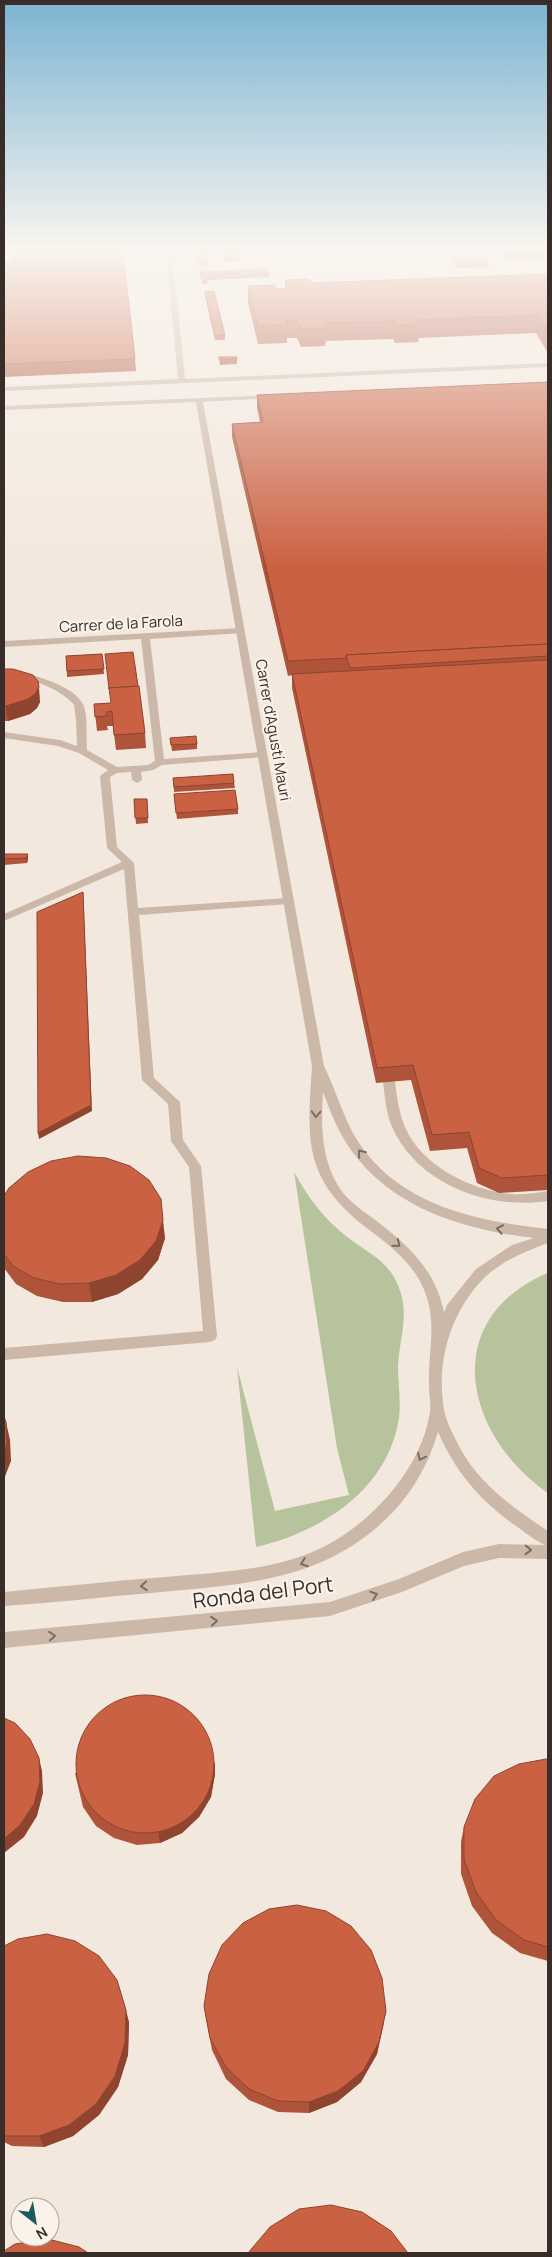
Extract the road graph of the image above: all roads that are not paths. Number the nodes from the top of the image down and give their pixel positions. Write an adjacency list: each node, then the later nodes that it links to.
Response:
1 (179, 356): 3 (street)
2 (548, 365): 3 (street)
3 (182, 382): 4 (street)
4 (4, 389)
5 (278, 396): 6 (street)
6 (199, 400): 7 (street); 8 (street, Carrer d'Agustí Mauri)
7 (4, 408)
8 (240, 631): 9 (street, Carrer de la Farola); 14 (street, Carrer d'Agustí Mauri)
9 (145, 636): 10 (street, Carrer de la Farola); 15 (street)
10 (4, 644)
11 (4, 672): 13 (street)
12 (4, 735): 13 (street)
13 (82, 751): 17 (street)
14 (262, 755): 15 (street); 20 (street, Carrer d'Agustí Mauri)
15 (160, 762): 16 (street)
16 (136, 769): 17 (street); 18 (street)
17 (115, 770): 19 (street)
18 (137, 780)
19 (129, 863): 21 (street); 22 (street)
20 (288, 901): 21 (street); 23 (street, Carrer d'Agustí Mauri)
21 (133, 912): 28 (street)
22 (4, 918)
23 (318, 1066): 26 (street, one-way to 23); 27 (street, one-way to 27)
24 (389, 1082): 25 (street)
25 (548, 1196)
26 (548, 1236): 27 (street)
27 (440, 1339): 29 (street)
28 (4, 1354)
29 (437, 1411): 30 (street); 32 (street, Ronda del Port, one-way to 32)
30 (548, 1538)
31 (548, 1552): 33 (street, Ronda del Port, one-way to 31)
32 (4, 1600)
33 (4, 1640)

